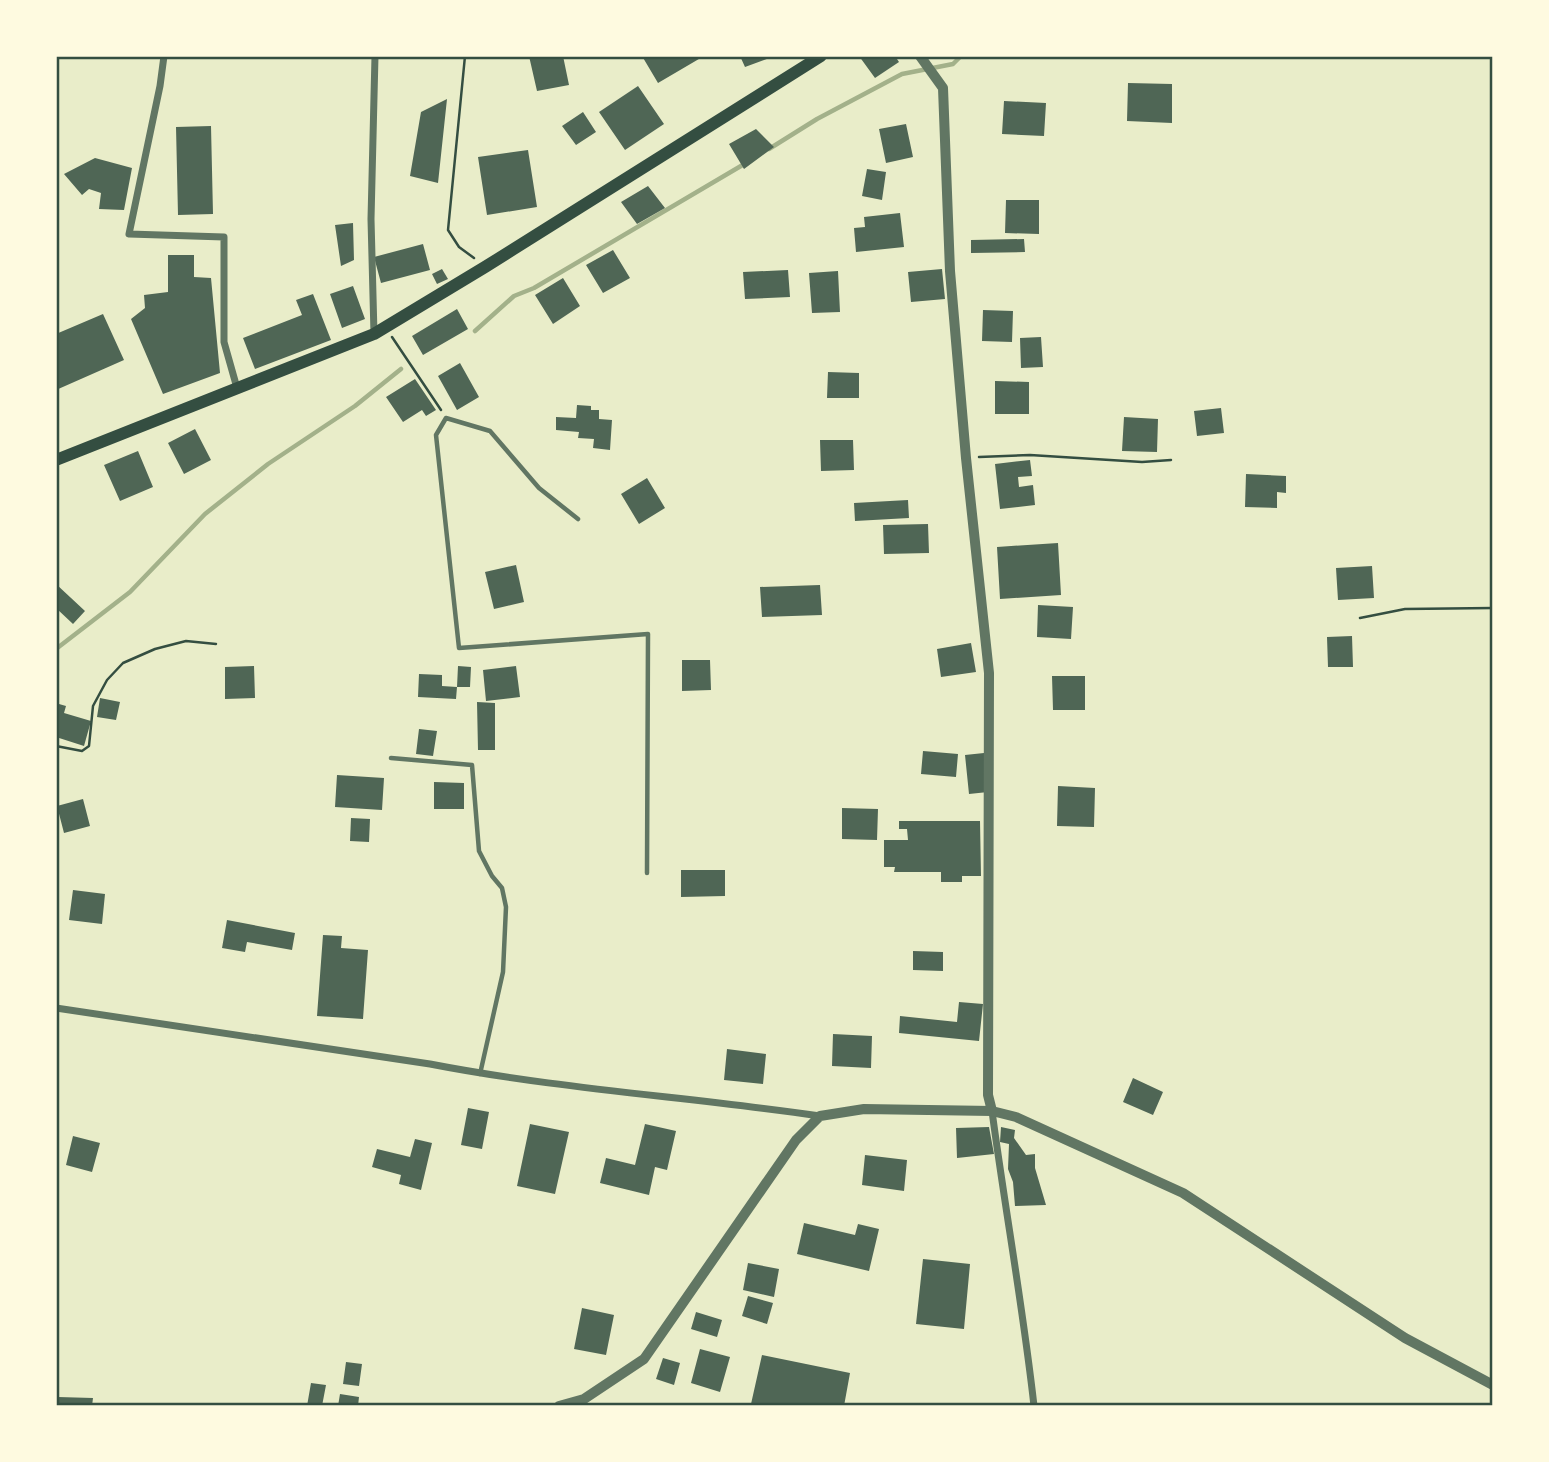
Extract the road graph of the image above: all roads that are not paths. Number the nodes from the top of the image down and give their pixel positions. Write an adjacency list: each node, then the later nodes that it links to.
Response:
1 (164, 56): 6 (street)
2 (375, 56): 5 (street)
3 (821, 56): 5 (main road)
4 (920, 56): 13 (street)
5 (374, 334): 6 (main road)
6 (237, 387): 7 (main road)
7 (56, 460)
8 (578, 519): 10 (lane)
9 (391, 758): 12 (lane)
10 (647, 873)
11 (56, 1008): 12 (street)
12 (481, 1074): 14 (street)
13 (992, 1111): 14 (street); 15 (street); 17 (street)
14 (820, 1116): 16 (street)
15 (1493, 1385)
16 (559, 1406)
17 (1034, 1406)

